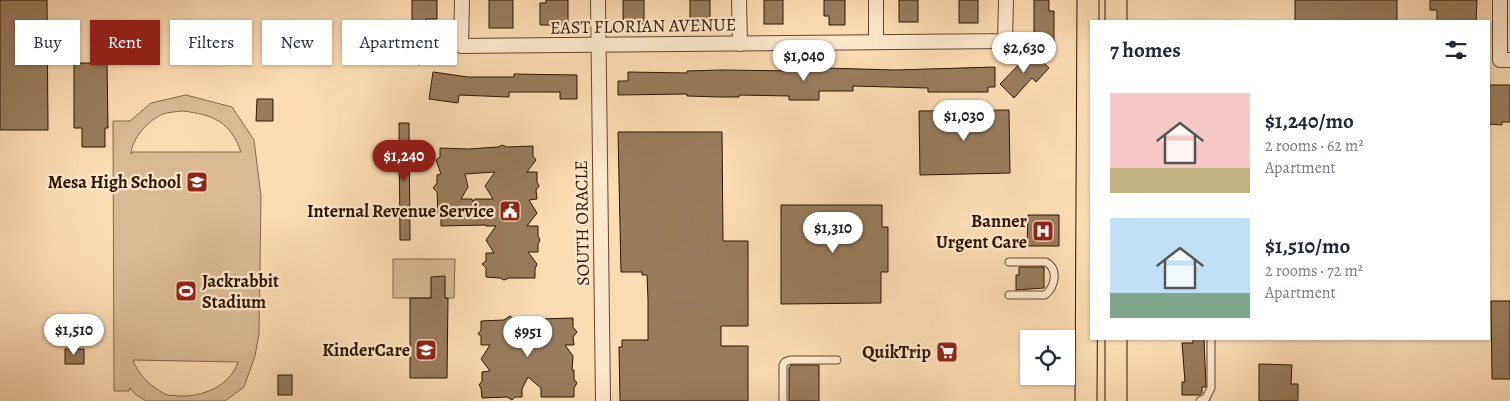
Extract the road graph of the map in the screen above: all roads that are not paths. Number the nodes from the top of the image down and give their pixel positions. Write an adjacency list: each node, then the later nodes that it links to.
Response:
1 (462, 0): 12 (street, EAST FLORIAN AVENUE)
2 (598, 0): 12 (street, SOUTH ORACLE)
3 (739, 0): 11 (street)
4 (876, 0): 10 (street)
5 (1006, 0): 10 (street, EAST FLORIAN AVENUE)
6 (1088, 0): 14 (main road)
7 (1116, 0): 9 (main road)
8 (1500, 0): 13 (street)
9 (1116, 20)
10 (876, 42): 11 (street, EAST FLORIAN AVENUE)
11 (740, 44): 12 (street, EAST FLORIAN AVENUE)
12 (599, 45): 20 (street, SOUTH ORACLE)
13 (1505, 60)
14 (1090, 119): 22 (main road)
15 (1009, 262): 16 (lane)
16 (1009, 295)
17 (1116, 340): 23 (main road)
18 (1211, 340): 24 (lane)
19 (837, 360): 21 (lane)
20 (603, 401)
21 (783, 401)
22 (1086, 401)
23 (1116, 401)
24 (1200, 401)

